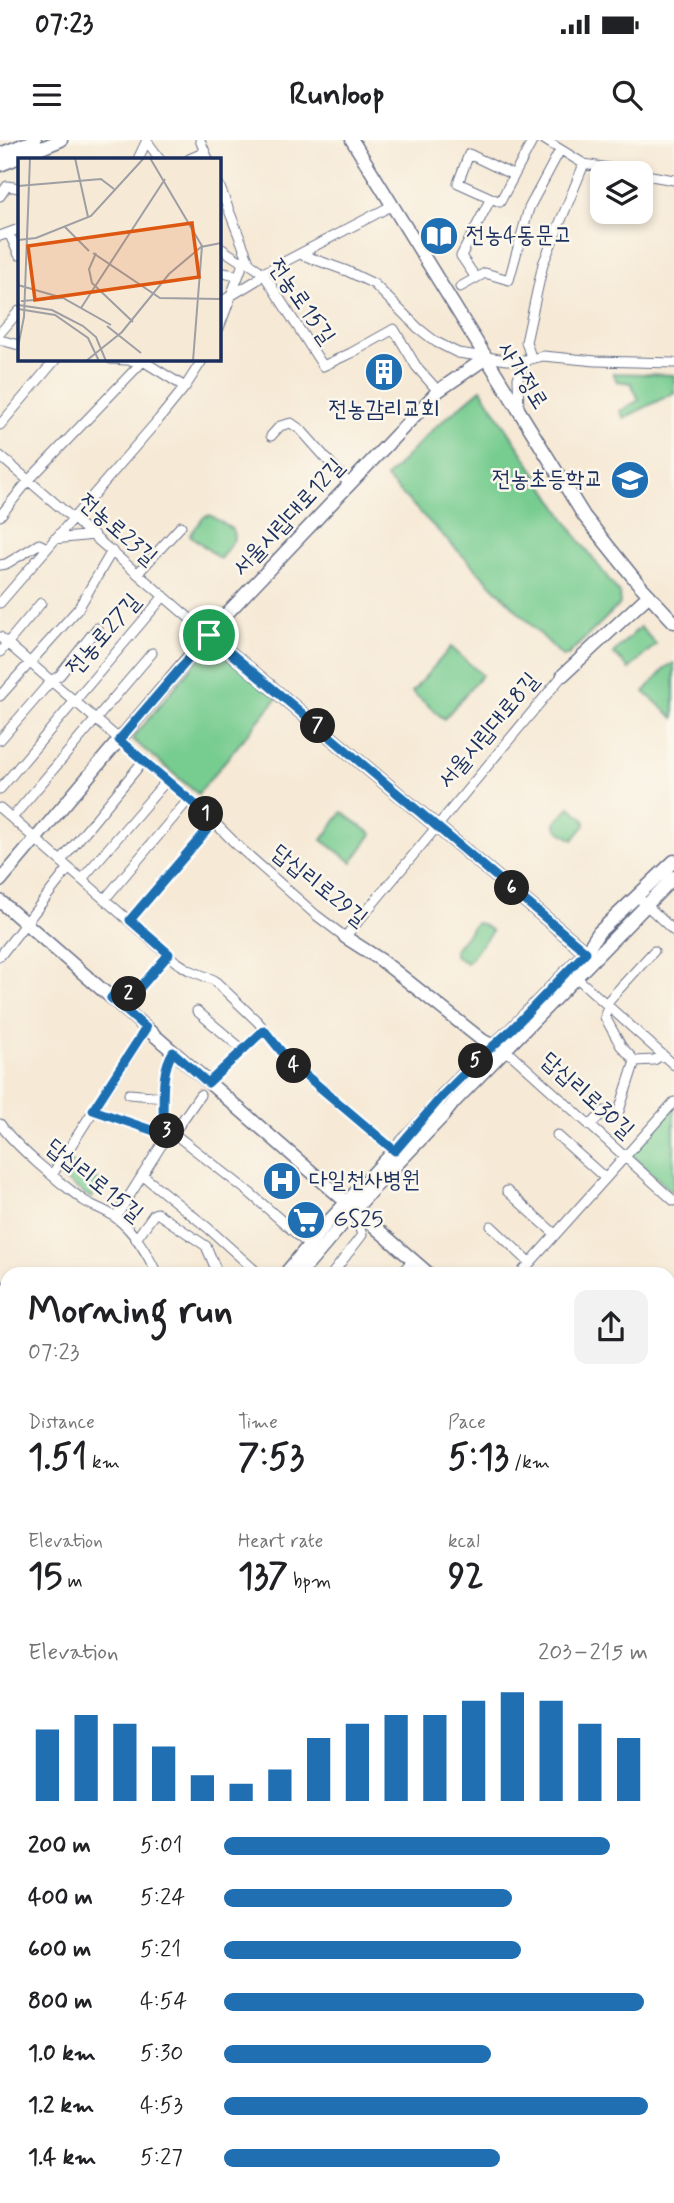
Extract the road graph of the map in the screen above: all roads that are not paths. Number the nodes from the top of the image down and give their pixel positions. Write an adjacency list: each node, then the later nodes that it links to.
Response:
1 (35, 140): 9 (main road)
2 (61, 140): 14 (main road)
3 (146, 140): 11 (street); 12 (street)
4 (200, 140): 10 (street)
5 (352, 140): 23 (main road, 사가정로)
6 (533, 140): 16 (street)
7 (545, 140): 8 (street)
8 (559, 150): 13 (street); 32 (street)
9 (0, 154)
10 (207, 155)
11 (138, 158)
12 (159, 158)
13 (584, 164): 15 (street); 41 (street)
14 (0, 165)
15 (590, 165)
16 (513, 175): 22 (street); 22 (street)
17 (653, 176): 18 (street)
18 (674, 180)
19 (18, 188): 21 (street)
20 (220, 188): 28 (street, 전농로15길)
21 (0, 196)
22 (491, 198): 32 (street)
23 (393, 205): 27 (street); 42 (main road, 사가정로)
24 (5, 234): 26 (street)
25 (220, 248): 28 (street)
26 (18, 254)
27 (300, 254): 30 (street); 42 (street)
28 (247, 262): 30 (street, 전농로15길); 31 (street)
29 (220, 272): 31 (street)
30 (263, 274): 34 (street); 48 (street, 전농로15길)
31 (238, 276): 34 (street)
32 (476, 278): 33 (street)
33 (460, 287)
34 (231, 296): 35 (street); 37 (street)
35 (220, 302)
36 (18, 311): 38 (street)
37 (220, 325)
38 (0, 333)
39 (0, 340): 40 (street)
40 (18, 345)
41 (529, 357): 42 (street); 46 (street); 49 (street)
42 (485, 358): 48 (main road, 서울시립대로12길); 49 (main road, 사가정로)
43 (55, 360): 50 (street)
44 (144, 360): 47 (street); 53 (street)
45 (202, 360): 47 (street)
46 (674, 363)
47 (185, 387): 56 (street)
48 (438, 391): 54 (main road, 서울시립대로12길)
49 (519, 411): 65 (main road, 사가정로)
50 (0, 425)
51 (271, 436): 54 (street)
52 (0, 456): 53 (street, 전농로23길)
53 (29, 480): 55 (street); 56 (street, 전농로23길)
54 (349, 484): 70 (main road, 서울시립대로12길)
55 (0, 516)
56 (73, 517): 58 (street, 전농로23길); 59 (street)
57 (181, 526): 63 (street)
58 (94, 536): 59 (street); 61 (street, 전농로23길)
59 (54, 540): 60 (street)
60 (47, 548): 62 (street); 66 (street)
61 (112, 551): 63 (street, 전농로23길); 74 (street, 전농로27길)
62 (0, 565)
63 (138, 573): 64 (street, 전농로23길)
64 (164, 596): 70 (street, 전농로23길); 78 (street, 전농로27길)
65 (649, 596): 68 (main road, 사가정로); 75 (main road, 서울시립대로8길)
66 (0, 603)
67 (41, 603): 71 (street)
68 (674, 622)
69 (97, 628): 76 (street, 전농로27길)
70 (209, 635): 81 (main road, 서울시립대로12길); 89 (main road)
71 (4, 640): 72 (street); 74 (street, 전농로27길)
72 (0, 652)
73 (152, 653): 79 (street, 전농로27길)
74 (29, 662): 76 (street, 전농로27길); 77 (street)
75 (563, 674): 89 (street, 서울시립대로8길)
76 (51, 681): 78 (street, 전농로27길); 80 (street)
77 (0, 695)
78 (74, 700): 79 (street, 전농로27길); 84 (street)
79 (95, 719): 81 (street, 전농로27길); 87 (street)
80 (0, 740)
81 (119, 740): 82 (street, 답십리로29길); 90 (main road, 서울시립대로12길)
82 (144, 760): 83 (street, 답십리로29길); 91 (street)
83 (167, 780): 85 (street, 답십리로29길); 95 (street)
84 (0, 789)
85 (189, 799): 88 (street, 답십리로29길); 98 (street)
86 (0, 808): 87 (street)
87 (12, 818): 90 (street)
88 (213, 823): 101 (street); 104 (street, 답십리로29길)
89 (437, 826): 104 (street, 서울시립대로8길); 106 (main road)
90 (36, 840): 91 (street); 96 (main road, 서울시립대로12길)
91 (61, 861): 93 (street)
92 (674, 861): 97 (main road)
93 (69, 868): 95 (street); 102 (street)
94 (674, 877): 100 (main road)
95 (82, 879): 98 (street)
96 (0, 881)
97 (637, 895): 100 (street); 106 (main road)
98 (105, 899): 101 (street)
99 (0, 901): 102 (main road)
100 (647, 905): 103 (street); 109 (main road)
101 (130, 920): 107 (street)
102 (25, 923): 108 (street); 110 (main road)
103 (674, 931)
104 (345, 937): 115 (main road, 답십리로29길)
105 (654, 951): 111 (street)
106 (586, 952): 115 (main road)
107 (169, 954): 110 (street); 114 (street)
108 (0, 956)
109 (577, 978): 111 (street); 115 (main road)
110 (111, 998): 113 (main road)
111 (608, 1007): 118 (street); 119 (street)
112 (197, 1011): 116 (street)
113 (146, 1028): 117 (main road); 126 (street)
114 (264, 1030): 116 (street); 131 (street)
115 (498, 1048): 128 (street, 답십리로30길); 131 (main road); 138 (main road)
116 (242, 1049): 121 (street)
117 (173, 1052): 121 (main road); 124 (street)
118 (663, 1055): 119 (street); 120 (street)
119 (635, 1061): 128 (street)
120 (674, 1065)
121 (208, 1083): 138 (main road)
122 (129, 1094): 124 (street)
123 (200, 1095): 129 (street)
124 (164, 1097): 129 (street)
125 (674, 1102): 132 (street)
126 (93, 1110): 129 (street); 133 (street)
127 (0, 1124): 133 (street, 답십리로15길)
128 (590, 1126): 132 (street, 답십리로30길)
129 (169, 1133): 134 (street); 143 (street)
130 (557, 1135): 135 (street)
131 (395, 1151): 138 (main road)
132 (625, 1156): 135 (street); 137 (street, 답십리로30길)
133 (52, 1175): 139 (street, 답십리로15길)
134 (142, 1175): 139 (street); 148 (street)
135 (605, 1178): 141 (street)
136 (507, 1191): 141 (street)
137 (674, 1200)
138 (350, 1207): 143 (main road); 144 (main road); 150 (main road); 151 (street)
139 (116, 1217): 142 (street, 답십리로15길)
140 (491, 1226): 145 (street)
141 (555, 1234): 145 (street)
142 (136, 1239): 146 (street, 답십리로15길); 147 (street)
143 (309, 1245): 149 (main road)
144 (412, 1260): 152 (street); 153 (main road)
145 (530, 1263): 154 (street)
146 (154, 1267)
147 (215, 1267)
148 (250, 1267)
149 (291, 1267)
150 (305, 1267)
151 (337, 1267)
152 (406, 1267)
153 (420, 1267)
154 (526, 1267)

